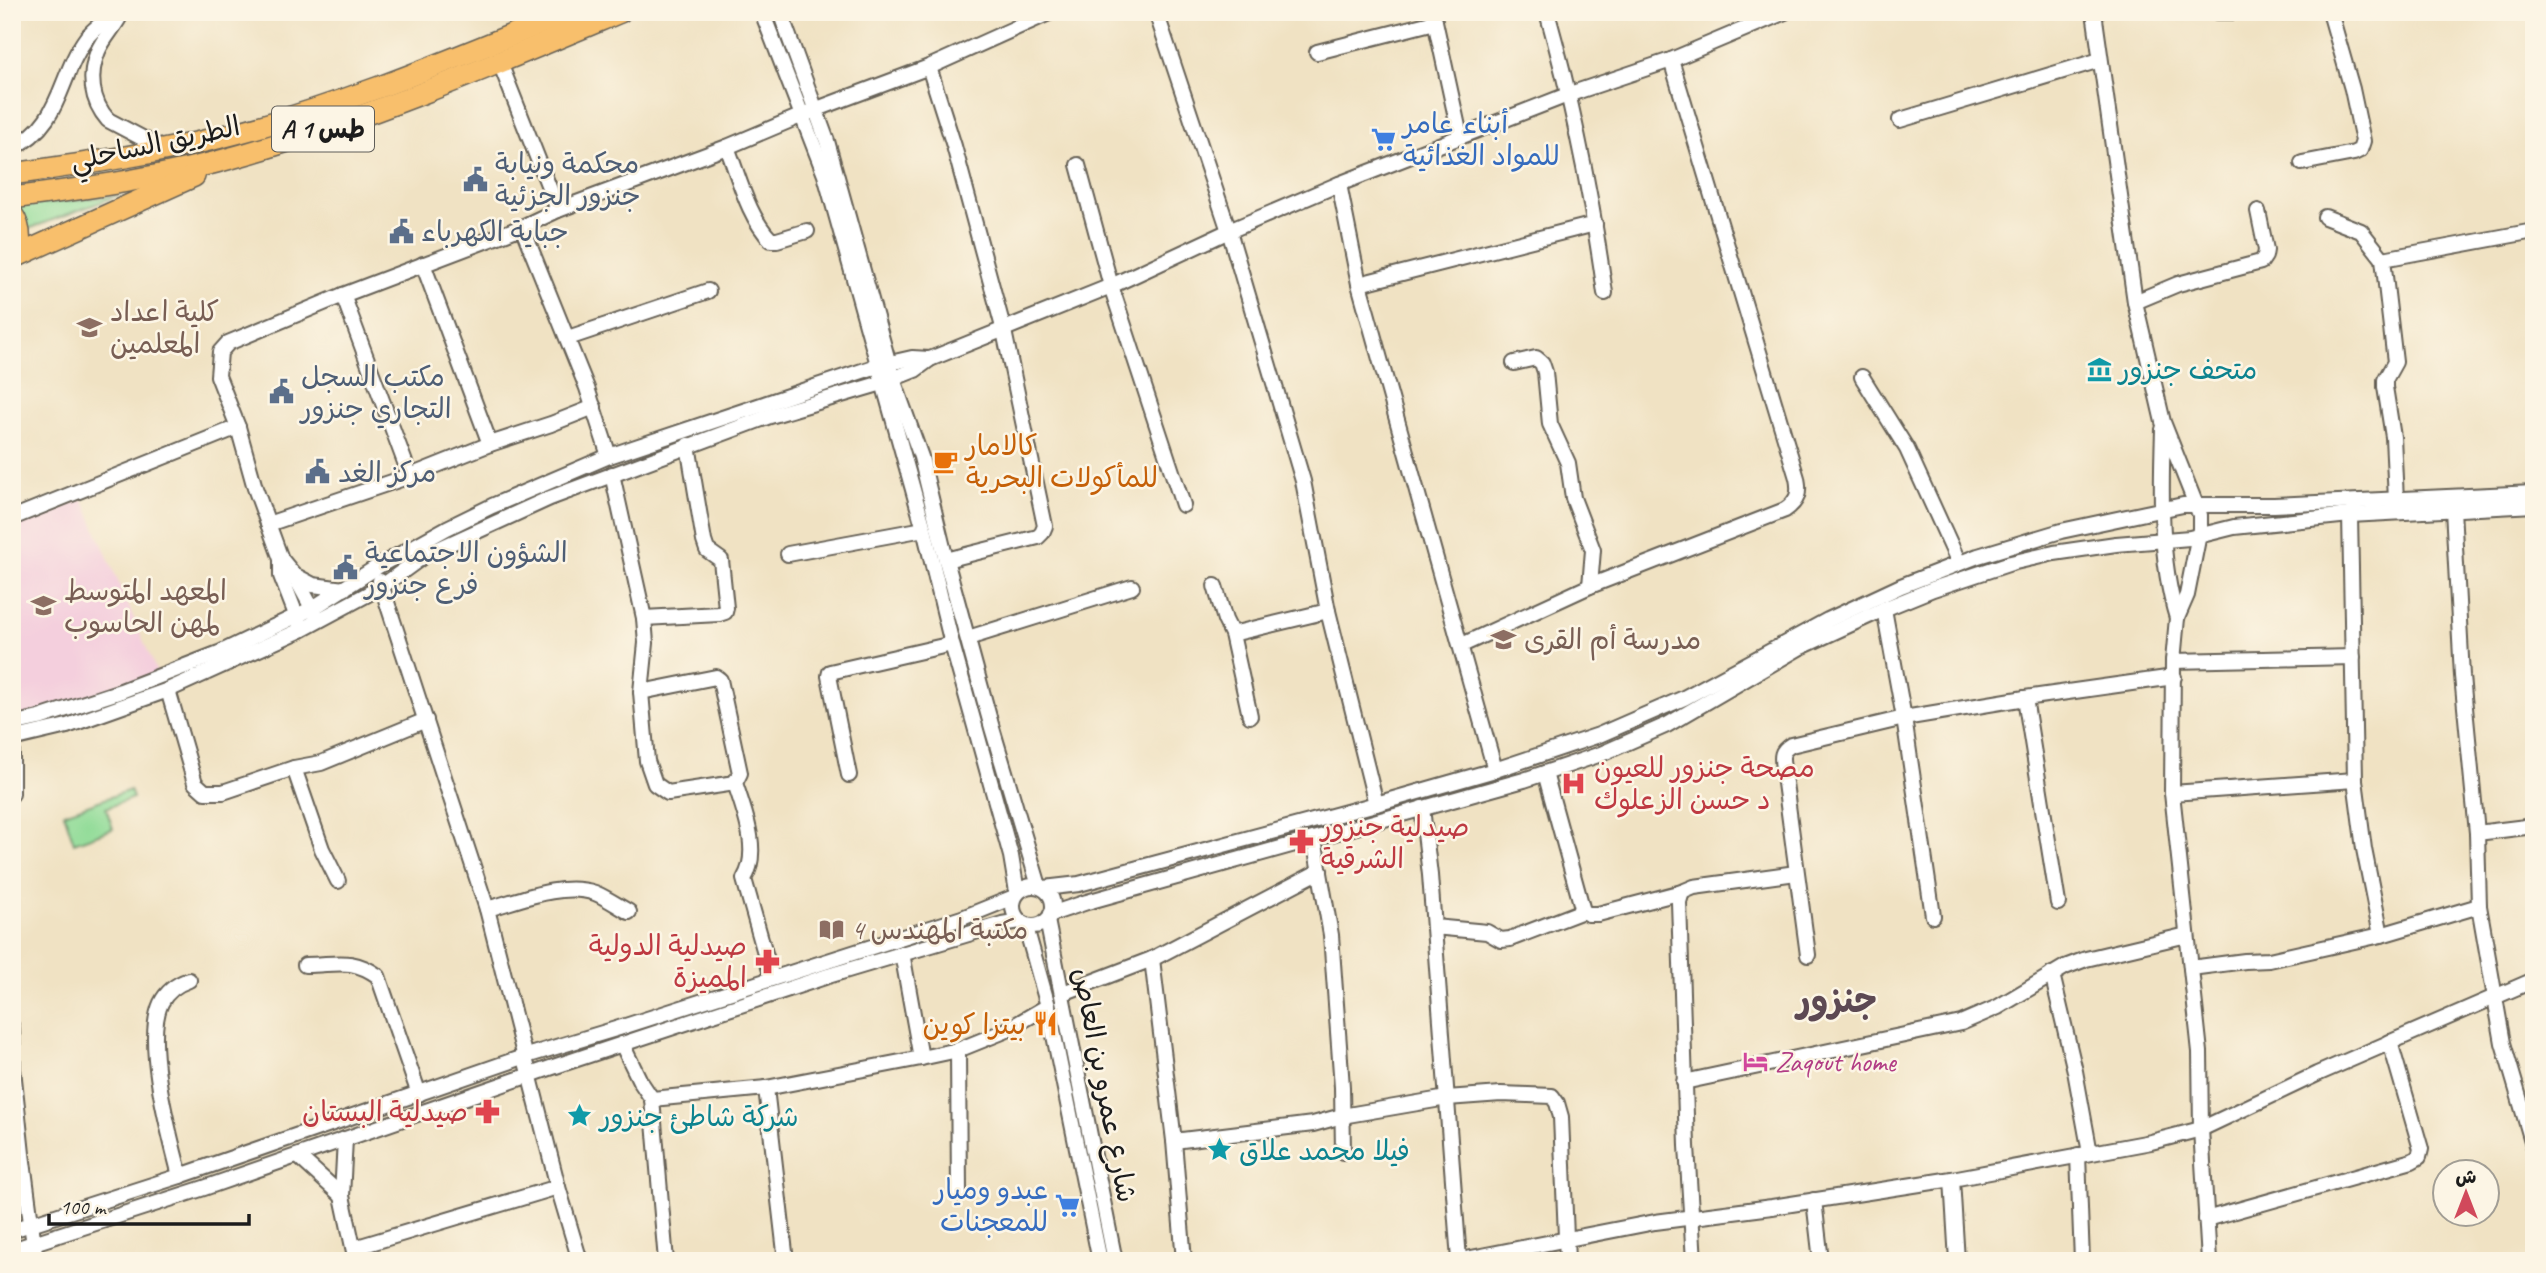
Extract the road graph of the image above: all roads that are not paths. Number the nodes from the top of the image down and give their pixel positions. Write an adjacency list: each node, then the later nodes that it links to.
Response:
1 (96, 12): 17 (street)
2 (116, 12): 17 (street)
3 (122, 12): 30 (street)
4 (568, 12): 30 (highway, الطريق الساحلي / A 1 طس)
5 (620, 12): 21 (highway, الطريق الساحلي / A 1 طس)
6 (762, 12): 25 (street)
7 (780, 12): 24 (street)
8 (1051, 12): 22 (street)
9 (1156, 12): 43 (street)
10 (1547, 12): 23 (street)
11 (1785, 12): 19 (street)
12 (2094, 12): 20 (street)
13 (2217, 12): 14 (street)
14 (2237, 12)
15 (2330, 12): 32 (street)
16 (1434, 17): 18 (street); 27 (street)
17 (88, 37): 29 (street)
18 (1317, 52)
19 (1671, 60): 23 (street); 89 (street)
20 (2101, 60): 26 (street); 53 (street)
21 (500, 63): 31 (highway, الطريق الساحلي / A 1 طس); 37 (street)
22 (929, 68): 24 (street); 54 (street)
23 (1570, 94): 27 (street); 41 (street)
24 (817, 109): 25 (street); 58 (street)
25 (803, 117): 28 (street); 58 (street)
26 (1900, 120)
27 (1460, 136): 35 (street)
28 (727, 147): 37 (street); 45 (street)
29 (12, 148)
30 (163, 149): 34 (highway, الطريق الساحلي / A 1 طس)
31 (240, 155): 36 (highway, الطريق الساحلي / A 1 طس); 39 (highway)
32 (2302, 163)
33 (1078, 165): 49 (street)
34 (12, 174)
35 (1339, 184): 43 (street); 48 (street)
36 (12, 198)
37 (558, 210): 42 (street)
38 (2258, 211): 53 (street)
39 (12, 214)
40 (2325, 217): 46 (street)
41 (1595, 223): 48 (street); 51 (street)
42 (522, 227): 47 (street); 55 (street)
43 (1229, 231): 49 (street); 94 (street)
44 (2534, 231): 46 (street)
45 (807, 232)
46 (2383, 259): 70 (street)
47 (423, 264): 52 (street); 64 (street)
48 (1359, 284): 102 (street)
49 (1111, 286): 54 (street); 71 (street)
50 (708, 291): 55 (street)
51 (1605, 293)
52 (343, 295): 63 (street); 68 (street)
53 (2135, 302): 62 (street)
54 (1004, 331): 56 (street); 84 (street)
55 (568, 338): 61 (street)
56 (930, 359): 58 (street); 60 (street)
57 (1514, 363): 89 (street)
58 (883, 364): 60 (street); 66 (street)
59 (1862, 377): 85 (street)
60 (887, 381): 65 (street); 79 (street); 84 (street)
61 (594, 407): 64 (street); 66 (street)
62 (2163, 422): 72 (street); 74 (street)
63 (238, 427): 77 (street); 78 (street)
64 (490, 444): 68 (street)
65 (688, 445): 67 (street); 96 (street)
66 (609, 456): 86 (street)
67 (611, 474): 90 (street); 96 (street)
68 (410, 476): 78 (street)
69 (2534, 493): 70 (street)
70 (2396, 500): 72 (street)
71 (1183, 505)
72 (2198, 505): 74 (street); 80 (street)
73 (2534, 505): 75 (street)
74 (2164, 508): 81 (street); 85 (street)
75 (2453, 509): 76 (street); 125 (street)
76 (2350, 515): 80 (street); 103 (street)
77 (12, 518)
78 (268, 524): 83 (street)
79 (923, 529): 82 (street); 101 (street)
80 (2199, 537): 81 (street); 97 (street)
81 (2164, 540): 93 (street); 97 (street)
82 (788, 554)
83 (281, 559): 87 (street); 98 (street)
84 (946, 559): 100 (street)
85 (1959, 563): 115 (street)
86 (376, 567): 90 (street); 92 (street)
87 (294, 575): 92 (street); 95 (street)
88 (1215, 586): 99 (street)
89 (1590, 586): 102 (street)
90 (381, 587): 95 (street); 111 (street)
91 (1132, 587): 100 (street)
92 (344, 589): 95 (street)
93 (1884, 608): 110 (street); 116 (street)
94 (1328, 611): 99 (street); 122 (street)
95 (315, 613): 98 (street)
96 (644, 618): 107 (street)
97 (2177, 618): 104 (street)
98 (299, 623): 106 (street); 112 (street)
99 (1232, 634): 109 (street)
100 (968, 638): 130 (street)
101 (952, 644): 117 (street); 132 (street)
102 (1462, 645): 115 (street)
103 (2353, 657): 104 (street); 118 (street)
104 (2173, 662): 105 (street)
105 (2174, 677): 108 (street); 121 (street)
106 (168, 690): 113 (street); 114 (street)
107 (641, 692): 119 (street); 119 (street)
108 (2025, 698): 110 (street); 133 (street)
109 (1250, 716)
110 (1904, 718): 128 (street); 138 (street)
111 (426, 720): 114 (street); 135 (street)
112 (12, 724)
113 (13, 738): 120 (street)
114 (294, 768): 129 (street)
115 (1495, 770): 122 (street)
116 (1545, 773): 123 (street); 136 (street)
117 (849, 775)
118 (2355, 780): 121 (street); 142 (street)
119 (736, 783): 150 (street)
120 (12, 793)
121 (2172, 793): 143 (street)
122 (1376, 804): 130 (street)
123 (1422, 808): 126 (street); 141 (street)
124 (2534, 826): 125 (street)
125 (2477, 834): 134 (street)
126 (1314, 839): 127 (street); 139 (street)
127 (1320, 871): 146 (street); 168 (street)
128 (1796, 873): 131 (street); 145 (street)
129 (338, 881)
130 (1042, 887): 132 (street); 139 (street)
131 (1682, 892): 136 (street); 163 (street)
132 (1016, 895): 140 (street); 150 (street)
133 (2058, 902)
134 (2479, 906): 142 (street); 154 (street)
135 (487, 909): 137 (street); 160 (street)
136 (1583, 911): 141 (street)
137 (629, 912)
138 (1933, 916)
139 (1049, 917): 140 (street); 153 (street, شارع عمرو بن العاص)
140 (1022, 923): 144 (street); 155 (street)
141 (1434, 927): 167 (street)
142 (2381, 934): 148 (street)
143 (2187, 935): 148 (street); 149 (street)
144 (902, 953): 158 (street); 161 (street)
145 (1808, 955)
146 (1152, 959): 153 (street); 171 (street)
147 (305, 965): 165 (street)
148 (2191, 968): 169 (street)
149 (2052, 974): 163 (street); 175 (street)
150 (772, 978): 160 (street)
151 (189, 980): 177 (street)
152 (2534, 980): 154 (street)
153 (1063, 993): 194 (street, شارع عمرو بن العاص)
154 (2493, 998): 157 (street); 172 (street)
155 (1048, 1006): 159 (street); 193 (street)
156 (12, 1027): 185 (street)
157 (2390, 1042): 169 (street); 184 (street)
158 (622, 1044): 162 (street); 166 (street)
159 (958, 1049): 161 (street); 180 (street)
160 (526, 1055): 162 (street); 165 (street)
161 (921, 1058): 164 (street)
162 (530, 1077): 170 (street); 179 (street)
163 (1684, 1082): 183 (street)
164 (766, 1088): 166 (street); 192 (street)
165 (419, 1094): 177 (street)
166 (652, 1098): 191 (street)
167 (1447, 1098): 168 (street); 186 (street); 189 (street)
168 (1342, 1116): 171 (street); 173 (street)
169 (2201, 1129): 175 (street); 184 (street)
170 (345, 1139): 176 (street); 181 (street)
171 (1174, 1141): 195 (street)
172 (2534, 1148)
173 (1343, 1152)
174 (12, 1154): 185 (street)
175 (2084, 1154): 178 (street); 200 (street)
176 (298, 1156): 181 (street); 187 (street)
177 (180, 1176): 185 (street)
178 (1952, 1179): 182 (street); 199 (street)
179 (558, 1187): 188 (street); 190 (street)
180 (960, 1194)
181 (342, 1196): 188 (street)
182 (1814, 1200): 183 (street); 198 (street)
183 (1692, 1216): 186 (street); 197 (street)
184 (2206, 1219): 201 (street)
185 (22, 1226): 187 (street)
186 (1566, 1238): 189 (street); 196 (street)
187 (28, 1250)
188 (355, 1254)
189 (1457, 1260)
190 (580, 1261)
191 (666, 1261)
192 (786, 1261)
193 (1100, 1261)
194 (1115, 1261)
195 (1184, 1261)
196 (1567, 1261)
197 (1694, 1261)
198 (1821, 1261)
199 (1957, 1261)
200 (2082, 1261)
201 (2209, 1261)

